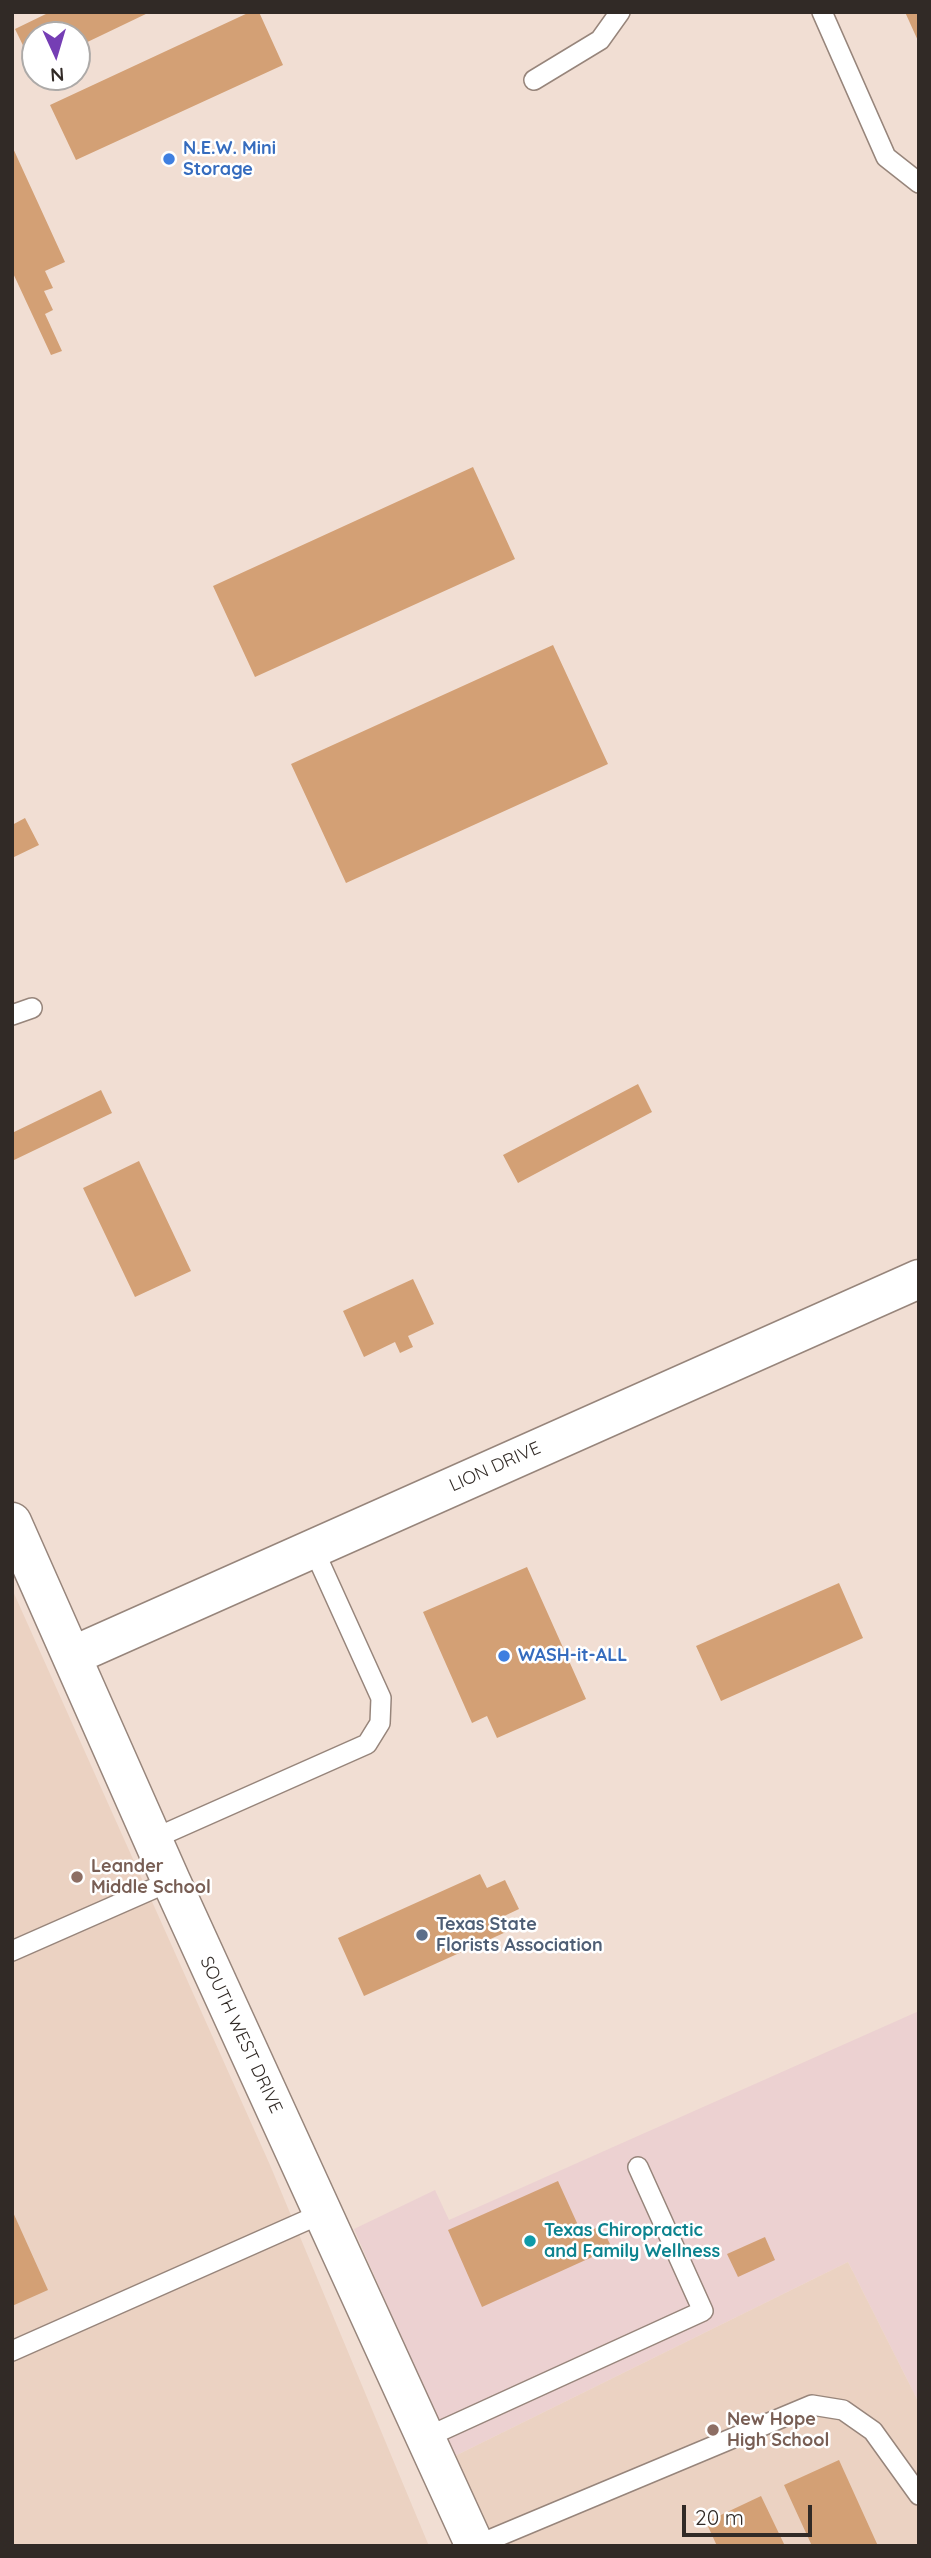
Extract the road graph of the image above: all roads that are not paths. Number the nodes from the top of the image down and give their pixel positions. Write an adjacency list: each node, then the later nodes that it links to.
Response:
1 (620, 12): 3 (lane)
2 (822, 12): 4 (lane)
3 (534, 80)
4 (919, 183)
5 (32, 1008): 6 (lane)
6 (12, 1016)
7 (919, 1279): 9 (street, LION DRIVE)
8 (12, 1522): 10 (street, SOUTH WEST DRIVE)
9 (313, 1548): 10 (street, LION DRIVE); 11 (lane)
10 (72, 1656): 11 (street, SOUTH WEST DRIVE)
11 (153, 1839): 12 (street, SOUTH WEST DRIVE)
12 (170, 1881): 13 (lane); 15 (street, SOUTH WEST DRIVE)
13 (12, 1951)
14 (638, 2167): 17 (lane)
15 (323, 2213): 16 (lane); 17 (street, SOUTH WEST DRIVE)
16 (12, 2351)
17 (425, 2438): 19 (street, SOUTH WEST DRIVE)
18 (919, 2495): 19 (lane)
19 (475, 2546)

